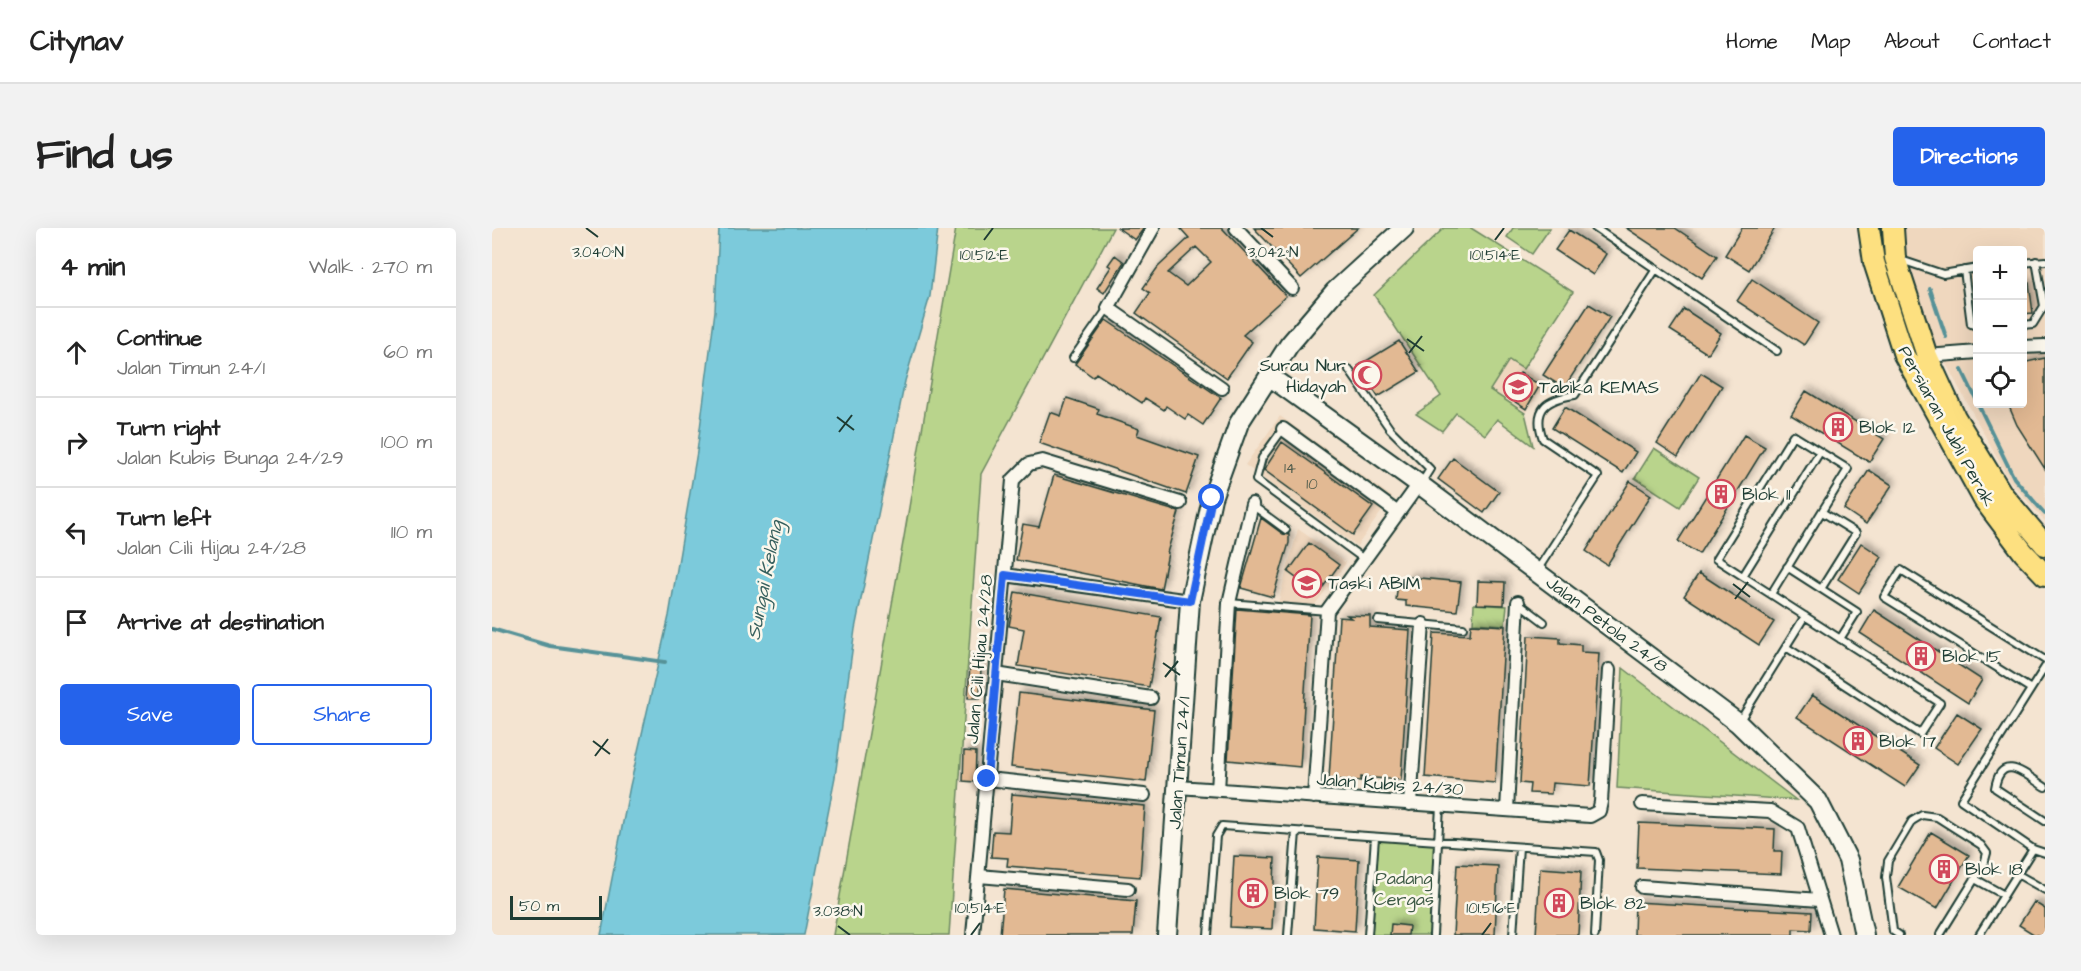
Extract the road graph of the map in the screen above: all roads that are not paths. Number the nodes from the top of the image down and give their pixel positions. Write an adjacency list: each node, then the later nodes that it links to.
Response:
1 (1153, 228): 15 (street)
2 (1236, 228): 14 (street)
3 (1402, 228): 25 (street, Jalan Timun 24/1)
4 (1595, 228): 11 (lane)
5 (1869, 228): 39 (main road, Persiaran Jubli Perak)
6 (1896, 229): 7 (main road, Persiaran Jubli Perak)
7 (1895, 258): 13 (lane); 22 (main road, Persiaran Jubli Perak)
8 (2036, 261): 9 (lane); 10 (lane); 17 (lane)
9 (2045, 261)
10 (2027, 262)
11 (1656, 269): 20 (lane); 38 (lane)
12 (1973, 269): 13 (lane)
13 (1964, 270): 16 (lane)
14 (1292, 288)
15 (1108, 308): 23 (lane); 26 (street)
16 (1973, 325)
17 (2027, 325)
18 (2045, 345): 19 (street)
19 (2027, 347)
20 (1777, 351)
21 (1973, 351): 22 (street)
22 (1927, 356): 35 (main road, Persiaran Jubli Perak)
23 (1073, 358)
24 (1349, 370): 29 (lane)
25 (1269, 376): 29 (street, Jalan Petola 24/8); 44 (street, Jalan Timun 24/1)
26 (1222, 388)
27 (1283, 429): 33 (street); 36 (lane)
28 (1820, 452): 32 (lane); 41 (lane); 41 (lane)
29 (1419, 484): 33 (street); 38 (street, Jalan Petola 24/8)
30 (1180, 503): 40 (street, Jalan Cili Hijau 24/28)
31 (1252, 504): 34 (lane); 46 (street)
32 (1822, 512): 37 (lane); 42 (lane)
33 (1398, 513): 36 (street)
34 (1286, 530)
35 (2045, 545)
36 (1365, 560): 47 (street)
37 (1787, 567): 42 (lane); 43 (lane)
38 (1536, 571): 61 (street, Jalan Petola 24/8)
39 (2045, 574)
40 (1005, 575): 44 (street); 58 (street, Jalan Cili Hijau 24/28)
41 (1743, 576): 43 (lane)
42 (1821, 589): 53 (lane)
43 (1771, 594): 48 (lane)
44 (1190, 601): 63 (street, Jalan Timun 24/1)
45 (1518, 602): 50 (lane); 71 (street)
46 (1229, 603): 47 (lane); 65 (street)
47 (1327, 611): 67 (street)
48 (1805, 616): 53 (lane); 54 (lane)
49 (1378, 620): 51 (lane)
50 (1544, 622)
51 (1423, 624): 52 (lane); 68 (street)
52 (1463, 628)
53 (1840, 639): 54 (lane)
54 (1786, 647): 61 (lane)
55 (2045, 660): 59 (lane)
56 (2045, 667): 59 (lane)
57 (1609, 670): 71 (street, Jalan Kubis 24/30)
58 (996, 674): 60 (street); 62 (street, Jalan Cili Hijau 24/28)
59 (2031, 689): 77 (lane)
60 (1151, 698)
61 (1738, 723): 96 (street, Jalan Petola 24/8)
62 (987, 779): 66 (street); 80 (street, Jalan Cili Hijau 24/28)
63 (1178, 787): 65 (street, Jalan Kubis 24/30); 88 (street, Jalan Timun 24/1)
64 (2045, 787): 72 (lane)
65 (1218, 790): 67 (street, Jalan Kubis 24/30)
66 (1144, 795)
67 (1314, 797): 68 (street, Jalan Kubis 24/30)
68 (1410, 804): 70 (street, Jalan Kubis 24/30)
69 (1642, 804): 86 (street)
70 (1440, 806): 71 (street, Jalan Kubis 24/30); 75 (lane)
71 (1507, 810)
72 (2045, 821)
73 (1296, 831): 74 (lane); 89 (lane); 90 (lane)
74 (1375, 837): 75 (lane); 91 (lane)
75 (1438, 841): 76 (lane); 92 (lane)
76 (1520, 847): 93 (lane); 94 (lane)
77 (2033, 849): 78 (lane); 79 (lane)
78 (2045, 853)
79 (2018, 874): 84 (lane); 85 (lane)
80 (979, 876): 83 (street); 87 (street, Jalan Cili Hijau 24/28)
81 (1975, 879): 85 (lane); 97 (lane); 98 (lane)
82 (1642, 887): 86 (street)
83 (1128, 889)
84 (2045, 890)
85 (2004, 895): 99 (lane)
86 (1820, 900): 95 (street)
87 (973, 935)
88 (1167, 935)
89 (1208, 935)
90 (1288, 935)
91 (1368, 935)
92 (1433, 935)
93 (1513, 935)
94 (1595, 935)
95 (1831, 935)
96 (1864, 935)
97 (1899, 935)
98 (1940, 935)
99 (1979, 935)

